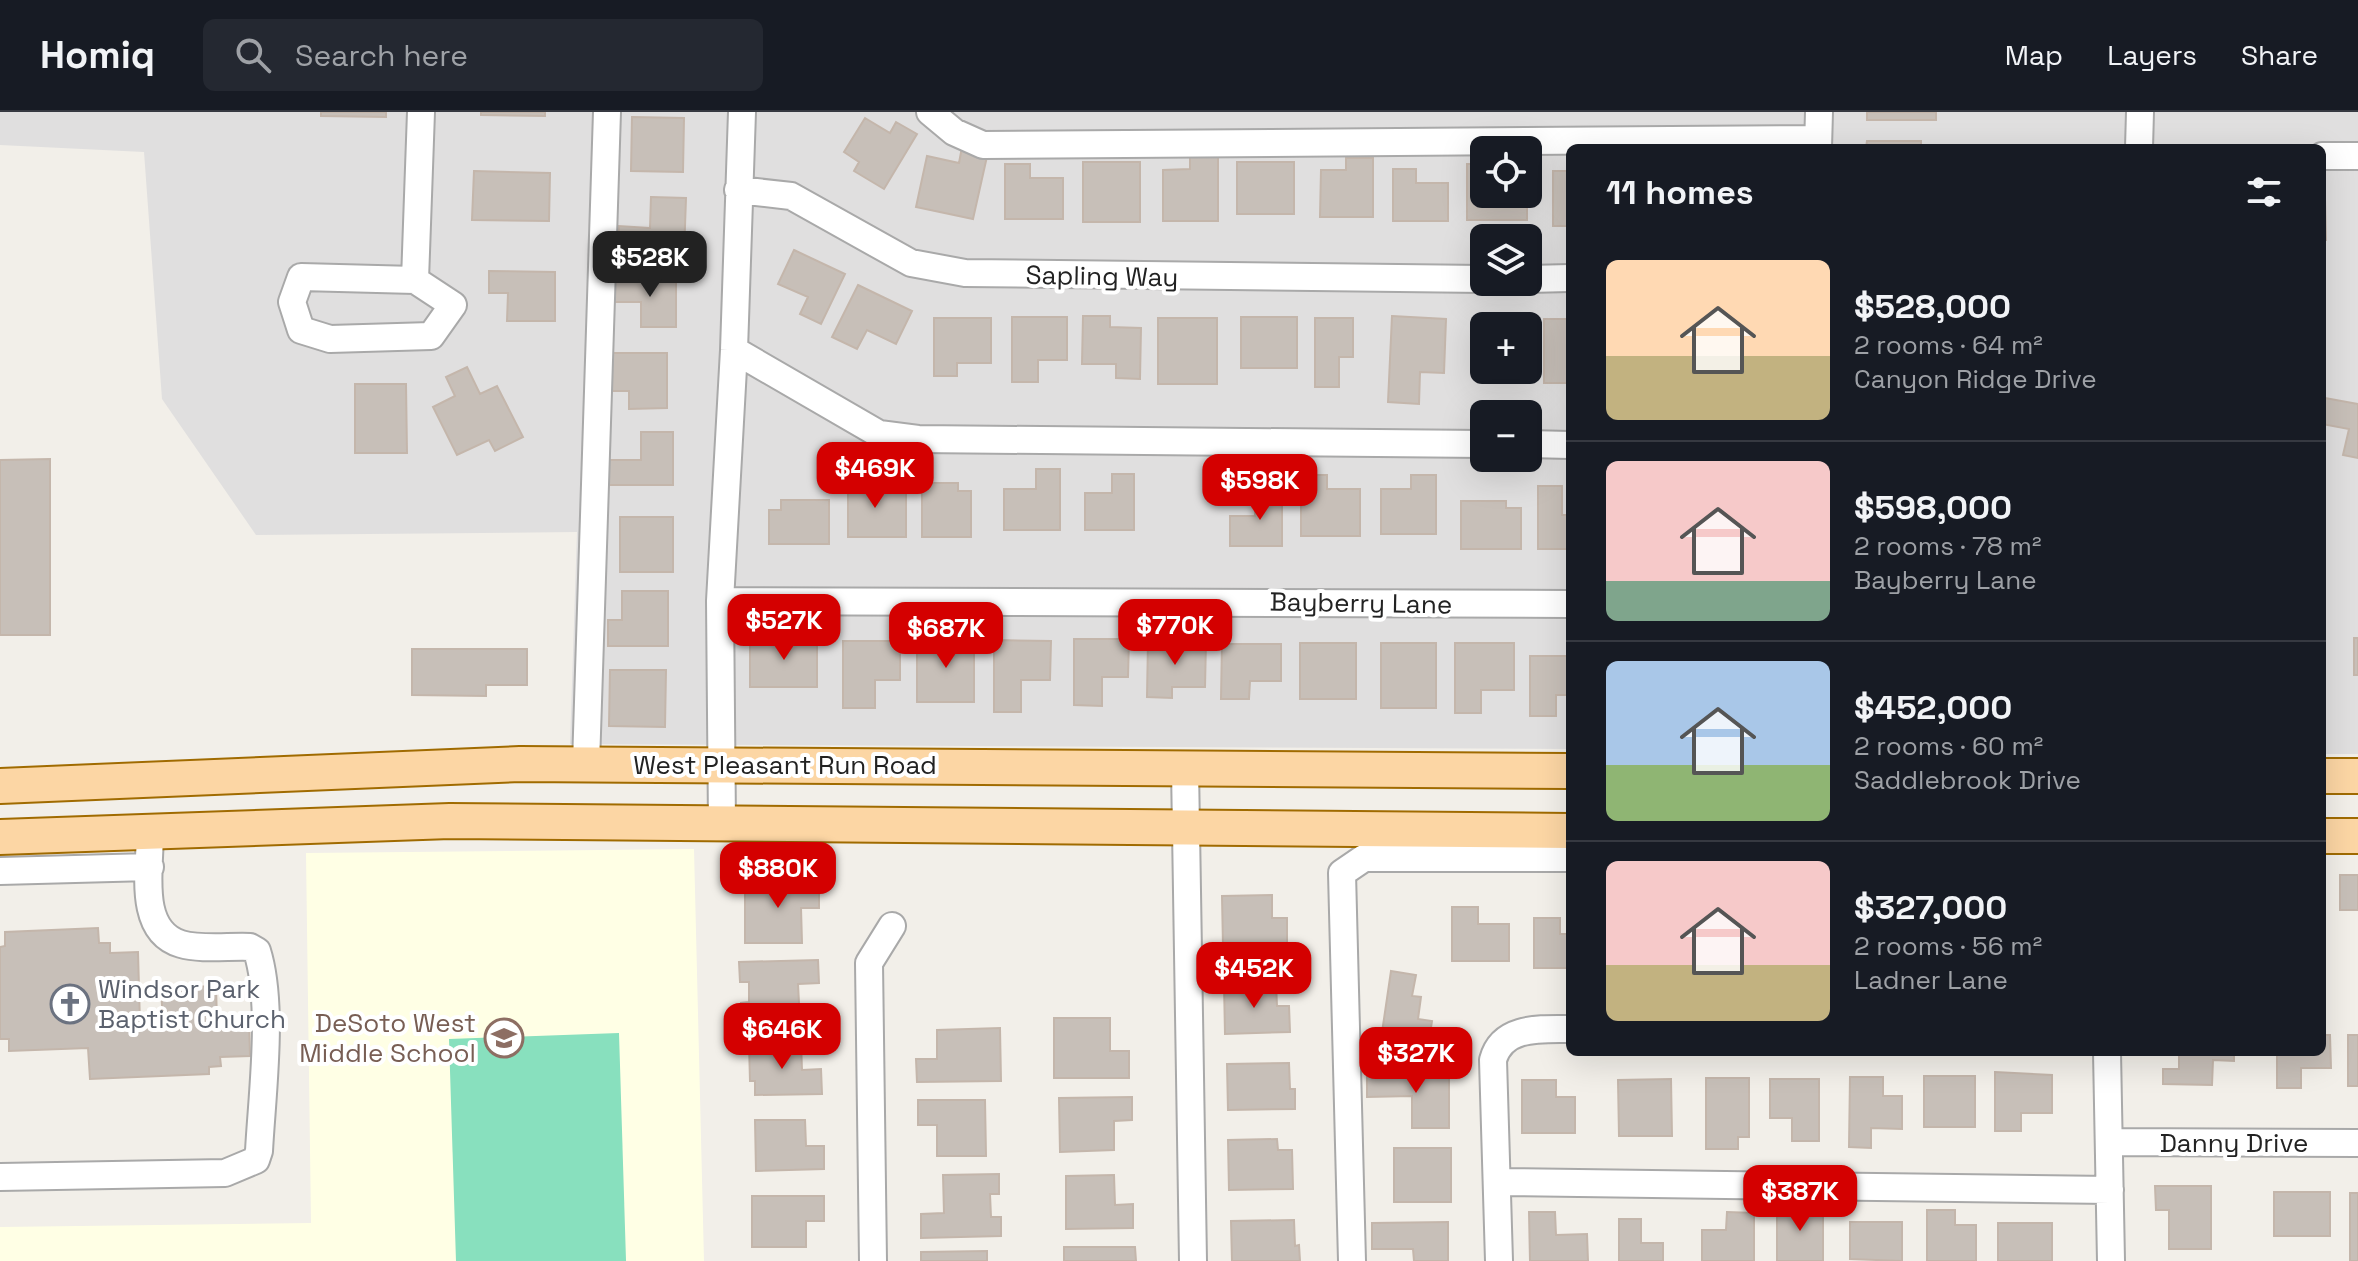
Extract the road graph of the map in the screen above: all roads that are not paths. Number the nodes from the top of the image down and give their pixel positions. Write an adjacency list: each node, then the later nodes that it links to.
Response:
1 (421, 112): 15 (street)
2 (607, 112): 22 (street)
3 (742, 112): 11 (street)
4 (930, 112): 7 (street)
5 (1819, 112): 7 (street)
6 (2140, 112): 8 (street)
7 (1818, 143)
8 (2139, 144)
9 (2326, 156): 10 (street)
10 (2358, 156)
11 (738, 190): 13 (street, Sapling Way); 16 (street)
12 (1566, 278): 14 (street)
13 (1470, 279)
14 (1542, 279)
15 (415, 280): 15 (street)
16 (734, 350): 17 (street); 20 (street)
17 (1470, 444)
18 (1542, 444): 19 (street)
19 (1566, 445)
20 (720, 601): 21 (street, Bayberry Lane); 23 (street)
21 (1566, 604)
22 (586, 764): 23 (main road, West Pleasant Run Road); 29 (main road, West Pleasant Run Road)
23 (722, 765): 24 (main road, West Pleasant Run Road); 31 (street)
24 (1185, 768): 25 (main road, West Pleasant Run Road); 32 (street)
25 (1566, 771)
26 (2326, 776): 27 (main road)
27 (2358, 776)
28 (0, 780): 30 (street)
29 (148, 780): 30 (main road, West Pleasant Run Road); 34 (main road)
30 (0, 786)
31 (722, 824): 32 (main road); 34 (main road)
32 (1184, 828): 33 (main road); 50 (street)
33 (1566, 831)
34 (150, 833): 37 (main road); 39 (street)
35 (2326, 836): 36 (main road)
36 (2358, 836)
37 (0, 837)
38 (1566, 858): 51 (street)
39 (150, 867): 40 (street); 46 (street)
40 (0, 871)
41 (892, 926): 49 (street)
42 (1566, 1029): 47 (street)
43 (2107, 1056): 44 (street)
44 (2109, 1142): 45 (street, Danny Drive); 48 (street)
45 (2358, 1143)
46 (0, 1177)
47 (1498, 1182): 48 (street); 52 (street)
48 (2110, 1190): 53 (street)
49 (873, 1261)
50 (1193, 1261)
51 (1352, 1261)
52 (1499, 1261)
53 (2111, 1261)

